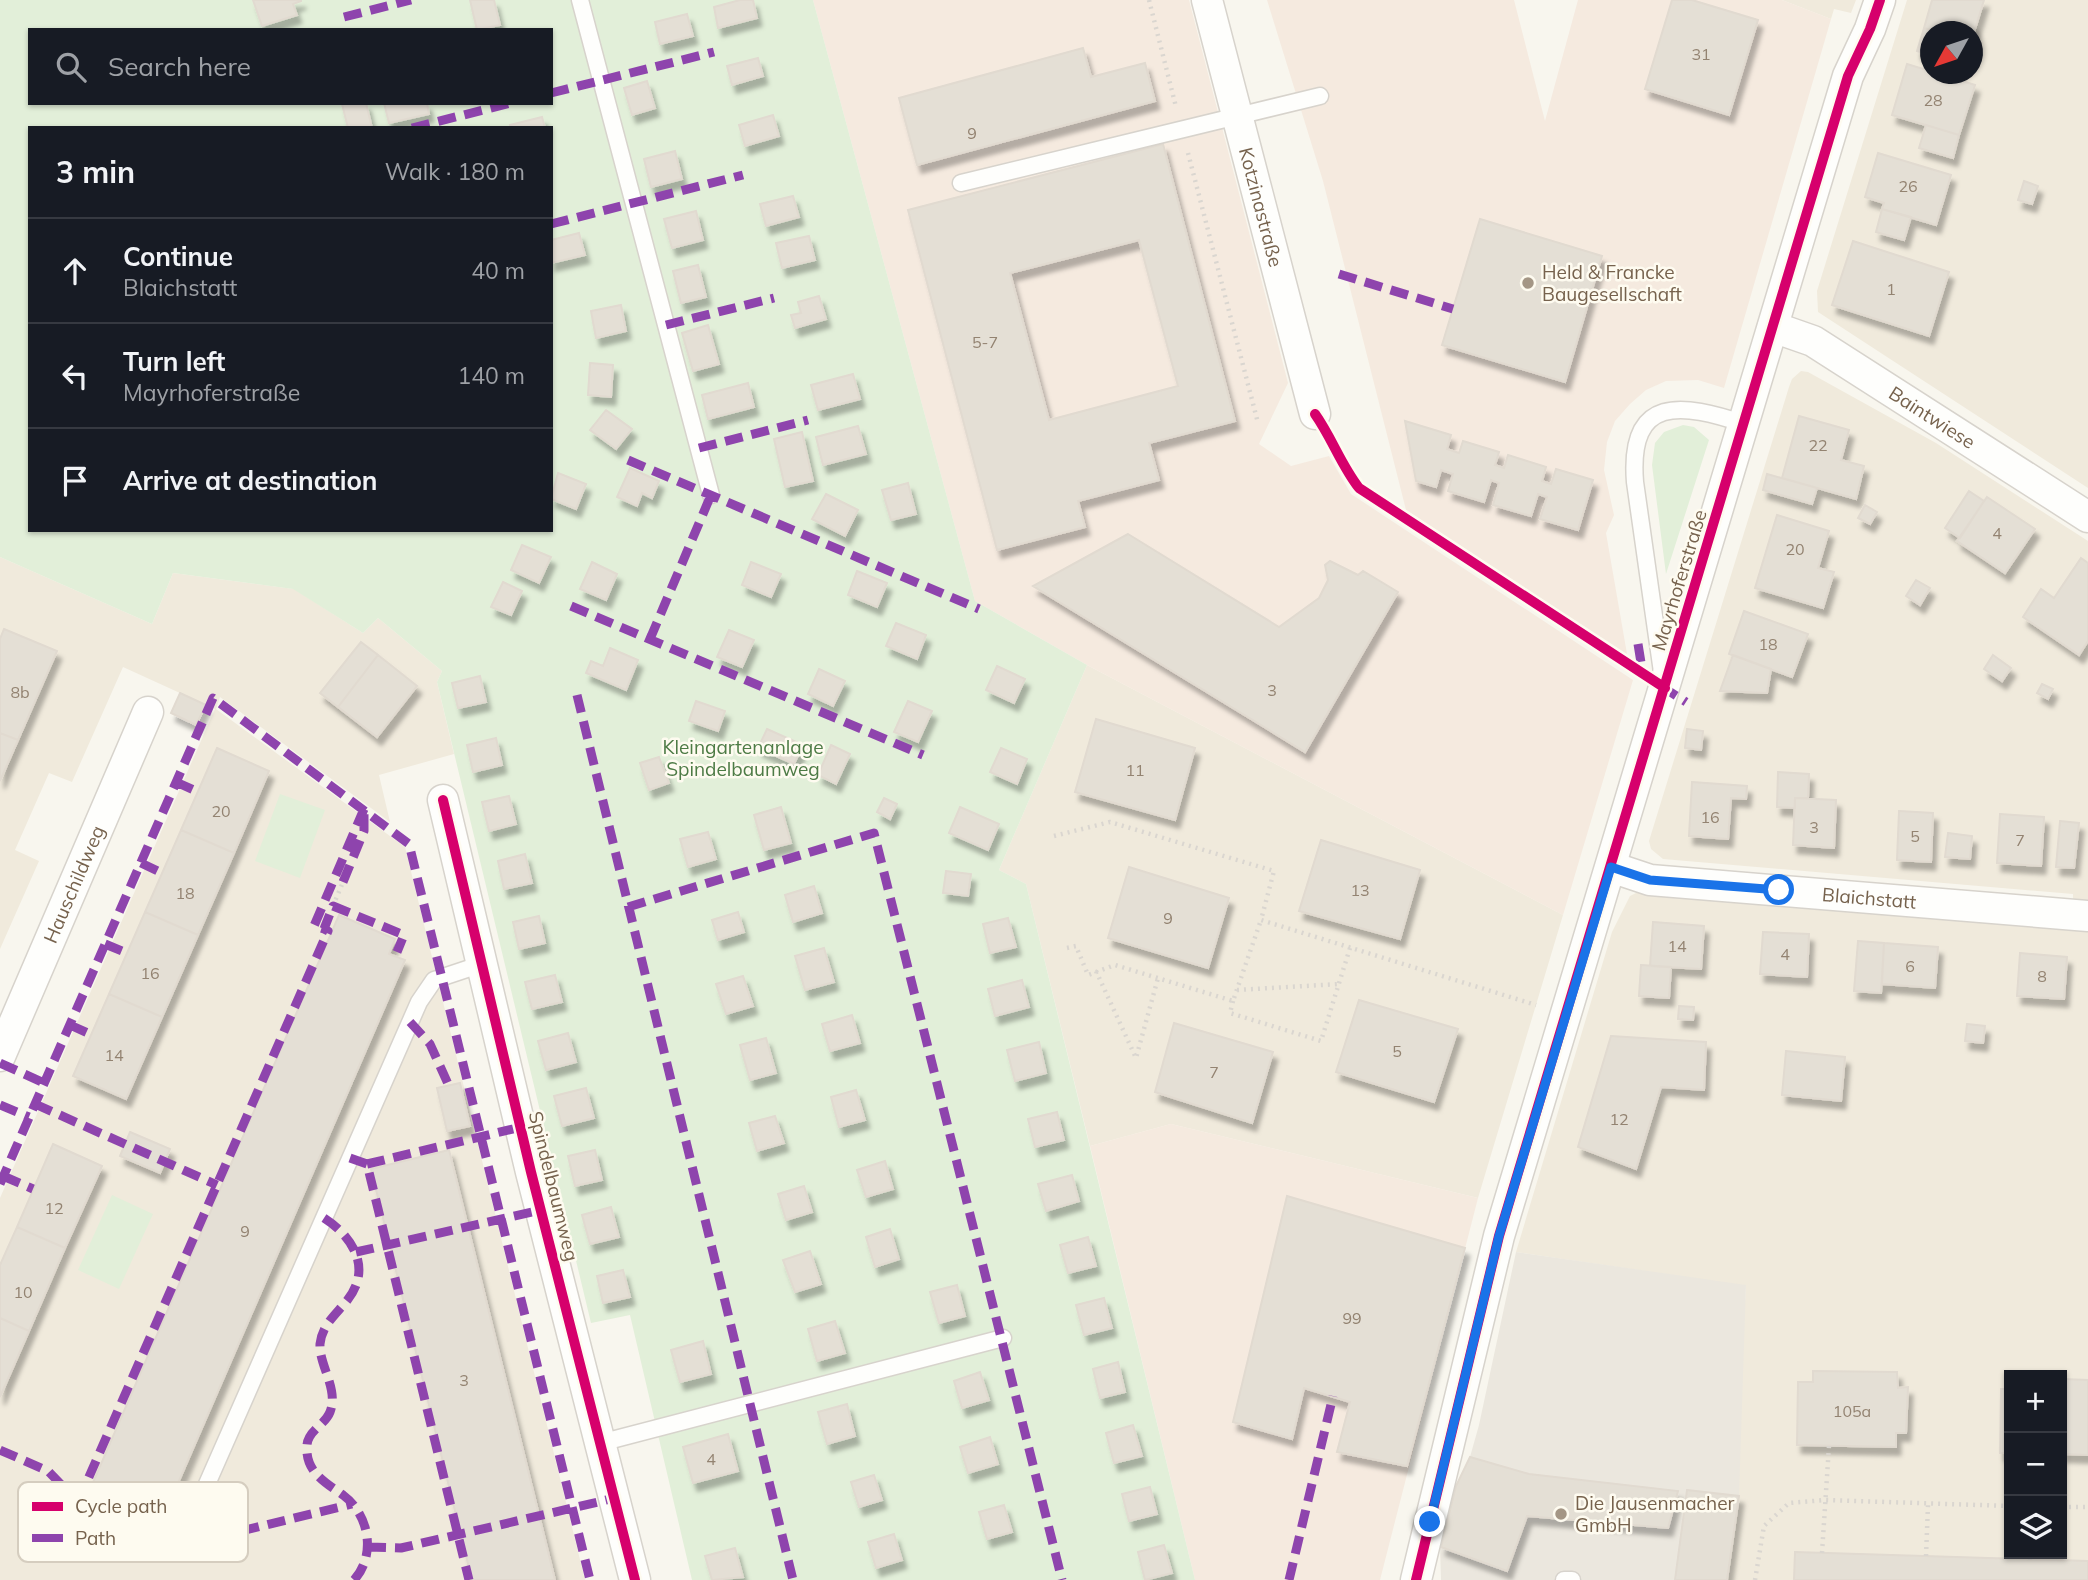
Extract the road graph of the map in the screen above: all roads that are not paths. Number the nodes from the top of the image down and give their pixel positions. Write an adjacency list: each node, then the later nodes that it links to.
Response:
1 (580, 0): 10 (lane)
2 (1207, 0): 5 (street, Kotzinastraße)
3 (1880, 0): 7 (street, Mayrhoferstraße)
4 (1320, 96): 5 (lane)
5 (1236, 116): 6 (lane); 8 (street, Kotzinastraße)
6 (961, 183)
7 (1773, 327): 9 (street, Mayrhoferstraße); 11 (street, Baintwiese)
8 (1315, 414)
9 (1745, 424): 12 (street, Mayrhoferstraße); 12 (lane)
10 (711, 495)
11 (2088, 517)
12 (1653, 681): 15 (street, Mayrhoferstraße)
13 (148, 712): 18 (street, Hauschildweg)
14 (443, 800): 17 (street, Spindelbaumweg)
15 (1611, 867): 16 (street, Blaichstatt); 23 (street, Mayrhoferstraße)
16 (2088, 916)
17 (482, 964): 20 (street, Spindelbaumweg); 21 (lane)
18 (0, 1056)
19 (1003, 1338): 20 (lane)
20 (600, 1443): 22 (street, Spindelbaumweg)
21 (209, 1482)
22 (635, 1580)
23 (1416, 1580)
24 (1564, 1580): 25 (lane)
25 (1572, 1580)

